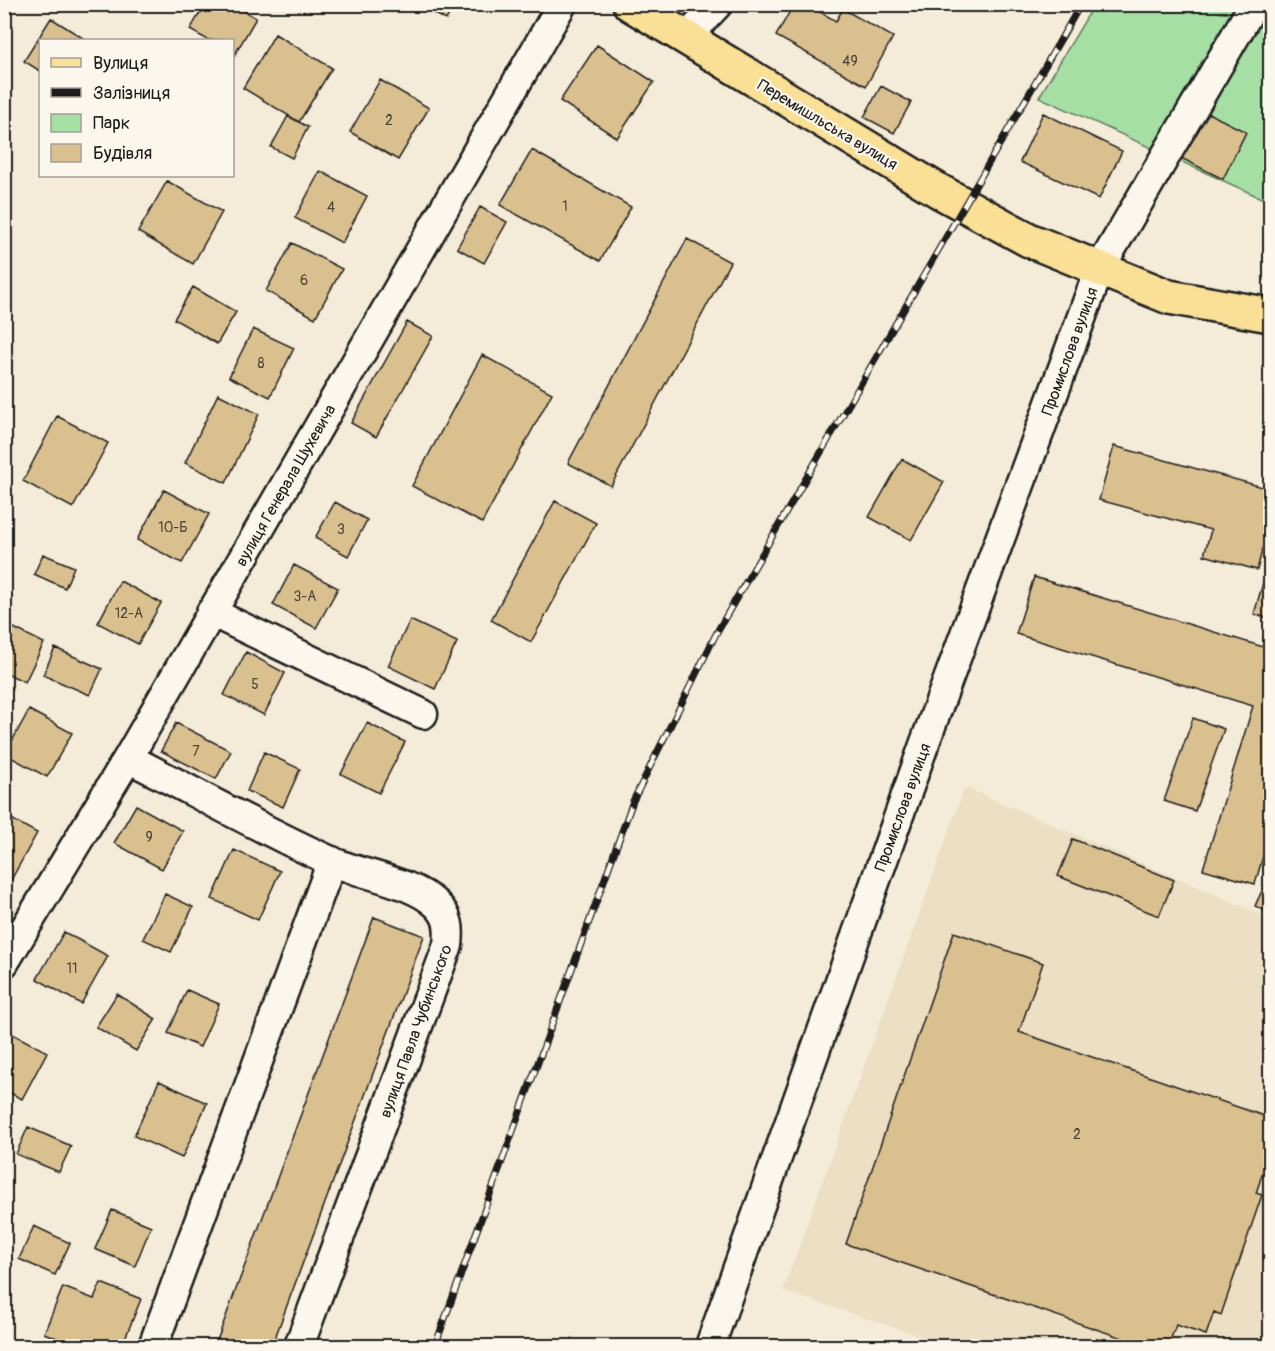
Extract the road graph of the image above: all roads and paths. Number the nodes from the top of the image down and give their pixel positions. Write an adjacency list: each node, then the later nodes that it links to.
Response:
1 (562, 4): 8 (street, вулиця Генерала Шухевича)
2 (630, 4): 5 (main road, Перемишльська вулиця)
3 (718, 4): 5 (street)
4 (1254, 4): 6 (street, Промислова вулиця)
5 (686, 38): 6 (main road, Перемишльська вулиця)
6 (1098, 270): 7 (main road, Перемишльська вулиця); 15 (street, Промислова вулиця)
7 (1270, 315)
8 (211, 612): 9 (street); 10 (street, вулиця Генерала Шухевича)
9 (423, 714)
10 (128, 758): 11 (street, вулиця Павла Чубинського); 12 (street, вулиця Генерала Шухевича)
11 (332, 861): 13 (street); 14 (street, вулиця Павла Чубинського)
12 (4, 963)
13 (153, 1347)
14 (299, 1347)
15 (710, 1347)

